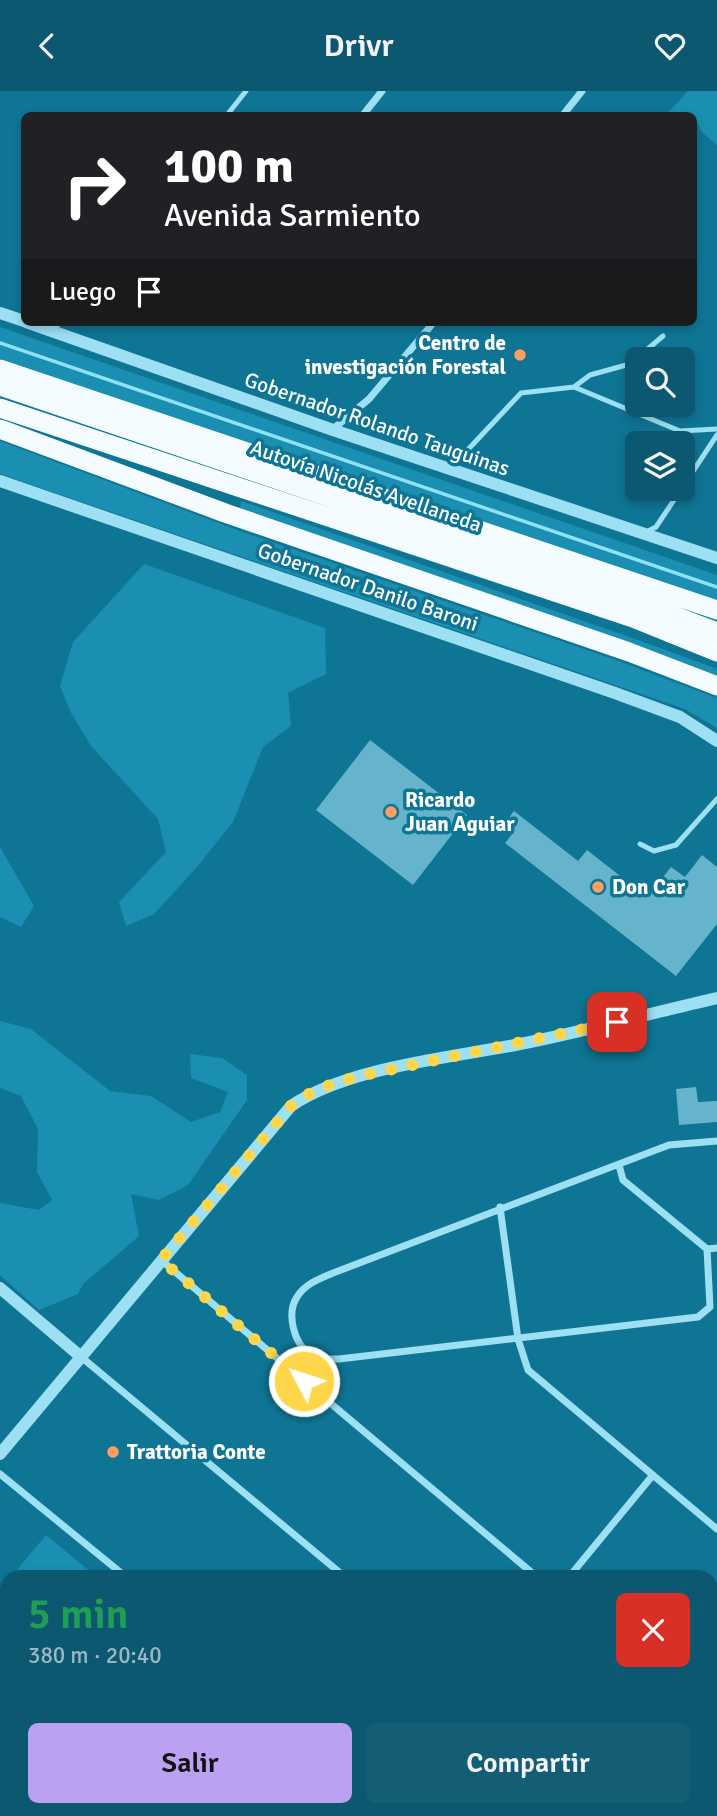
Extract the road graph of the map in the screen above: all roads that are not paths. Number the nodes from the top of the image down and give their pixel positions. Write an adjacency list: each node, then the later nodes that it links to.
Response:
1 (246, 91): 4 (lane)
2 (382, 91): 5 (street)
3 (582, 91): 6 (street)
4 (228, 112)
5 (365, 112)
6 (565, 112)
7 (0, 313): 8 (street, Gobernador Rolando Tauguinas)
8 (21, 321)
9 (431, 326): 18 (street)
10 (56, 327): 18 (street, Gobernador Rolando Tauguinas)
11 (663, 337): 14 (lane)
12 (0, 369): 26 (highway)
13 (0, 386): 27 (highway, Autovía Nicolás Avellaneda)
14 (574, 387): 17 (lane); 20 (lane)
15 (0, 408): 28 (highway, Autovía Nicolás Avellaneda)
16 (0, 429): 29 (highway)
17 (717, 429)
18 (332, 430): 20 (street, Gobernador Rolando Tauguinas)
19 (717, 435): 21 (lane)
20 (445, 467): 24 (street, Gobernador Rolando Tauguinas)
21 (695, 468)
22 (0, 481): 30 (street, Gobernador Danilo Baroni)
23 (673, 501): 24 (lane)
24 (643, 534): 25 (street, Gobernador Rolando Tauguinas)
25 (717, 558)
26 (717, 610)
27 (717, 632)
28 (717, 652)
29 (717, 686)
30 (717, 741)
31 (717, 799): 32 (lane)
32 (640, 844)
33 (717, 998): 39 (street)
34 (717, 1141): 35 (street)
35 (619, 1165): 36 (street); 38 (street)
36 (500, 1207): 41 (street); 42 (street)
37 (717, 1248): 38 (street)
38 (707, 1249): 41 (street)
39 (161, 1260): 43 (street); 44 (street)
40 (0, 1288): 43 (street)
41 (518, 1339): 42 (street); 47 (street)
42 (309, 1354): 44 (street)
43 (80, 1356): 45 (street); 50 (street)
44 (304, 1381): 51 (street)
45 (0, 1454)
46 (0, 1474): 49 (street)
47 (653, 1475): 48 (street); 52 (street)
48 (717, 1529)
49 (117, 1570)
50 (337, 1570)
51 (529, 1570)
52 (575, 1570)

